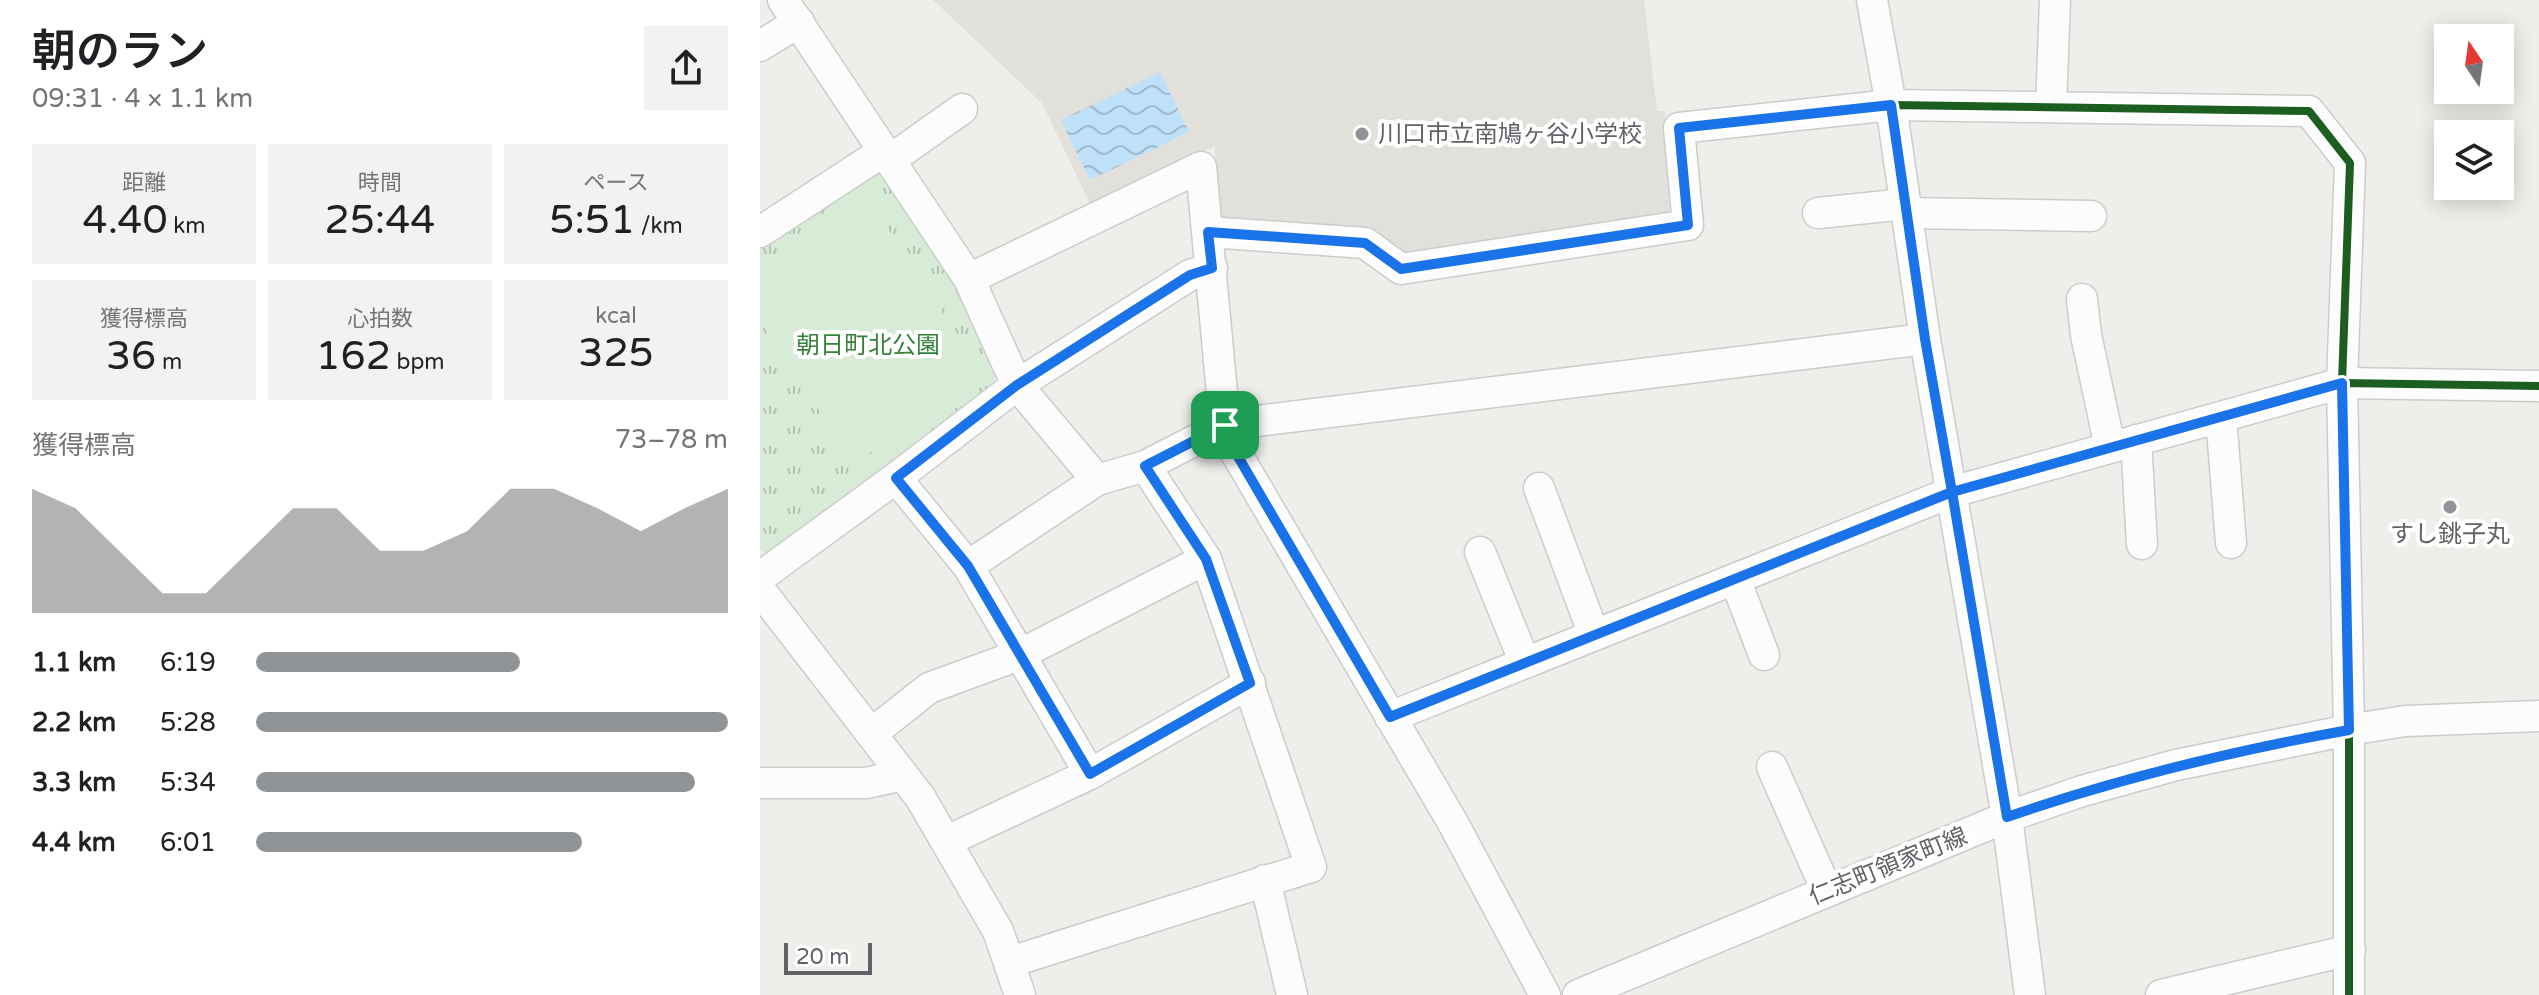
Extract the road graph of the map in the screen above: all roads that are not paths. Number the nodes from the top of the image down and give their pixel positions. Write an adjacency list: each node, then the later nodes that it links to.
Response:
1 (1872, 0): 5 (street)
2 (2055, 0): 6 (street)
3 (791, 11): 4 (street); 8 (street)
4 (760, 46)
5 (1891, 105): 6 (street); 9 (street); 13 (street)
6 (2051, 107): 18 (street)
7 (962, 109): 8 (street)
8 (887, 156): 12 (street); 15 (street)
9 (1906, 209): 10 (street); 11 (street); 17 (street)
10 (1818, 213)
11 (2091, 216)
12 (760, 232)
13 (1208, 232): 14 (street); 15 (street)
14 (1212, 268): 19 (street); 22 (street)
15 (969, 279): 19 (street)
16 (2082, 299): 23 (street)
17 (1925, 339): 22 (street); 28 (street)
18 (2342, 383): 20 (street); 21 (street); 44 (street)
19 (1017, 385): 25 (street); 26 (street)
20 (2539, 386)
21 (2221, 417): 23 (street); 29 (street)
22 (1225, 425): 24 (street); 43 (street)
23 (2123, 444): 28 (street); 30 (street)
24 (1145, 466): 26 (street); 32 (street)
25 (896, 478): 33 (street); 34 (street)
26 (1097, 480): 33 (street)
27 (1539, 488): 37 (street)
28 (1952, 492): 35 (street); 50 (street)
29 (2231, 543)
30 (2142, 544)
31 (1480, 552): 40 (street)
32 (1206, 559): 38 (street); 41 (street)
33 (968, 566): 38 (street)
34 (760, 577)
35 (1735, 579): 37 (street); 39 (street)
36 (760, 590): 45 (street)
37 (1594, 635): 40 (street)
38 (1019, 655): 45 (street); 47 (street)
39 (1764, 655)
40 (1525, 663): 43 (street)
41 (1250, 683): 47 (street); 52 (street)
42 (2539, 716): 44 (street, 仁志町領家町線)
43 (1390, 717): 58 (street)
44 (2349, 730): 50 (street, 仁志町領家町線); 54 (street)
45 (871, 734): 48 (street)
46 (1772, 767): 53 (street)
47 (1090, 774): 51 (street)
48 (903, 775): 49 (street); 51 (street)
49 (760, 783)
50 (2007, 817): 53 (street, 仁志町領家町線); 60 (street)
51 (947, 841): 55 (street)
52 (1265, 880): 55 (street); 57 (street)
53 (1827, 891): 59 (street, 仁志町領家町線)
54 (2350, 950): 61 (street); 62 (street)
55 (1010, 962): 56 (street)
56 (1020, 995)
57 (1292, 995)
58 (1545, 995)
59 (1578, 995)
60 (2030, 995)
61 (2161, 995)
62 (2349, 995)

